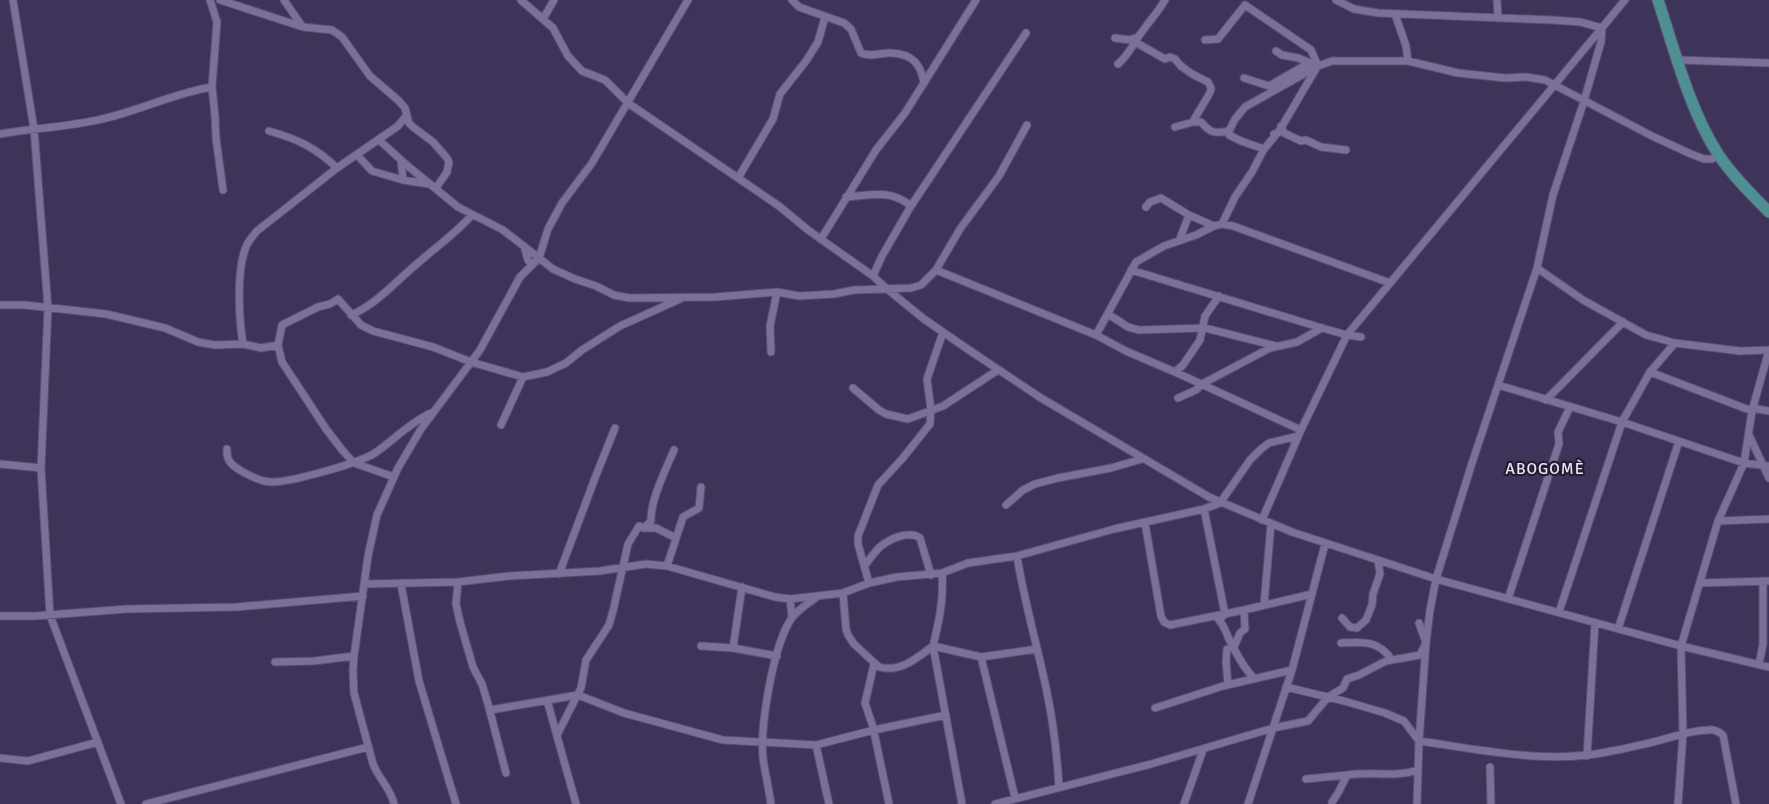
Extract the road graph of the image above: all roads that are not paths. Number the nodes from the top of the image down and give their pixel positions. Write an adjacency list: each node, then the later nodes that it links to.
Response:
1 (13, 0): 44 (street)
2 (210, 0): 36 (street)
3 (220, 0): 20 (street)
4 (284, 0): 20 (street)
5 (521, 0): 19 (street)
6 (554, 0): 19 (street)
7 (688, 0): 38 (street)
8 (792, 0): 18 (street)
9 (976, 0): 34 (street)
10 (1165, 0): 24 (street)
11 (1336, 0): 16 (street)
12 (1497, 0): 17 (street)
13 (1625, 0): 21 (street)
14 (1658, 0): 27 (main road)
15 (1244, 3): 25 (street); 32 (street)
16 (1395, 14): 17 (street); 28 (street)
17 (1498, 17): 21 (street)
18 (825, 18): 34 (street); 55 (street)
19 (543, 19): 38 (street)
20 (303, 27): 39 (street)
21 (1602, 28): 35 (street); 37 (street)
22 (1026, 33): 60 (street)
23 (1114, 38): 24 (street)
24 (1137, 40): 31 (street); 40 (street)
25 (1205, 40)
26 (1276, 51): 29 (street)
27 (1678, 60): 30 (street); 52 (main road)
28 (1408, 61): 32 (street); 35 (street)
29 (1309, 63): 32 (street); 33 (street)
30 (1769, 63)
31 (1118, 64)
32 (1318, 66): 42 (street); 46 (street)
33 (1244, 78)
34 (924, 83): 59 (street)
35 (1554, 85): 37 (street); 75 (street)
36 (212, 87): 44 (street); 58 (street)
37 (1584, 101): 52 (street); 71 (street)
38 (628, 103): 55 (street); 69 (street)
39 (406, 116): 48 (street); 57 (street)
40 (1193, 122): 43 (street); 46 (street)
41 (1027, 125): 72 (street)
42 (1282, 126): 49 (street); 50 (street)
43 (1175, 127)
44 (34, 129): 47 (street); 81 (street)
45 (269, 131): 54 (street)
46 (1229, 131): 49 (street)
47 (0, 134)
48 (379, 140): 51 (street); 53 (street)
49 (1264, 148): 65 (street)
50 (1346, 150)
51 (357, 154): 54 (street); 56 (street)
52 (1719, 155): 62 (main road)
53 (401, 160): 56 (street); 57 (street)
54 (337, 168): 92 (street)
55 (738, 178): 66 (street)
56 (403, 180): 57 (street)
57 (433, 186): 63 (street)
58 (223, 190)
59 (846, 197): 60 (street); 66 (street)
60 (911, 206): 74 (street)
61 (1146, 207): 64 (street)
62 (1769, 212)
63 (472, 215): 68 (street); 83 (street)
64 (1189, 215): 65 (street); 67 (street)
65 (1218, 225): 67 (street); 75 (street)
66 (820, 239): 74 (street)
67 (1179, 241): 73 (street)
68 (524, 246): 69 (street); 70 (street)
69 (539, 258): 70 (street); 79 (street)
70 (532, 265): 97 (street)
71 (1537, 268): 84 (street); 103 (street)
72 (936, 270): 76 (street); 88 (street)
73 (1131, 270): 78 (street); 82 (street)
74 (873, 276): 76 (street)
75 (1390, 284): 89 (street)
76 (887, 289): 77 (street); 87 (street)
77 (777, 292): 79 (street); 96 (street)
78 (1219, 296): 85 (street); 86 (street)
79 (682, 298): 101 (street)
80 (0, 305): 81 (street)
81 (48, 308): 92 (street); 125 (street)
82 (1108, 314): 85 (street); 88 (street)
83 (351, 315): 93 (street); 97 (street)
84 (1622, 322): 91 (street); 106 (street)
85 (1202, 328): 94 (street); 99 (street)
86 (1322, 328): 89 (street); 94 (street)
87 (943, 332): 98 (street); 108 (street)
88 (1096, 335): 99 (street)
89 (1347, 335): 90 (street); 115 (street)
90 (1362, 337)
91 (1676, 343): 95 (street); 100 (street)
92 (243, 344): 93 (street)
93 (278, 345): 121 (street)
94 (1276, 346): 102 (street)
95 (1769, 350): 109 (street)
96 (771, 352)
97 (471, 362): 101 (street); 111 (street)
98 (998, 370): 108 (street); 120 (street)
99 (1175, 372): 102 (street)
100 (1650, 372): 109 (street); 112 (street)
101 (523, 376): 113 (street)
102 (1202, 384): 105 (street); 115 (street)
103 (1498, 385): 106 (street); 148 (street)
104 (853, 388): 108 (street)
105 (1178, 398)
106 (1546, 400): 107 (street)
107 (1570, 407): 112 (street); 161 (street)
108 (931, 410): 143 (street)
109 (1752, 410): 110 (street); 116 (street)
110 (1769, 411)
111 (433, 412): 121 (street); 126 (street)
112 (1622, 422): 117 (street); 164 (street)
113 (501, 425)
114 (615, 428): 146 (street)
115 (1299, 433): 129 (street); 133 (street)
116 (1748, 434): 122 (street); 124 (street)
117 (1679, 441): 122 (street); 172 (street)
118 (227, 449): 121 (street)
119 (674, 450): 137 (street)
120 (1142, 459): 129 (street); 130 (street)
121 (354, 463): 126 (street)
122 (1744, 463): 124 (street); 134 (street)
123 (0, 464): 125 (street)
124 (1765, 466): 127 (street)
125 (41, 468): 166 (street)
126 (394, 477): 153 (street)
127 (1769, 478)
128 (701, 486): 138 (street)
129 (1220, 503): 131 (street); 133 (street)
130 (1006, 505)
131 (1204, 509): 135 (street); 165 (street)
132 (1769, 519): 134 (street)
133 (1262, 520): 136 (street)
134 (1718, 521): 152 (street)
135 (1145, 523): 140 (street); 165 (street)
136 (1271, 524): 139 (street); 162 (street)
137 (644, 528): 138 (street); 144 (street)
138 (676, 538): 142 (street)
139 (1325, 544): 141 (street); 157 (street)
140 (1017, 556): 145 (street); 181 (street)
141 (1378, 560): 148 (street); 169 (street)
142 (667, 566): 144 (street); 155 (street)
143 (865, 566): 147 (street); 151 (street)
144 (622, 568): 146 (street); 194 (street)
145 (942, 573): 147 (street); 177 (street)
146 (559, 574): 150 (street)
147 (931, 575): 151 (street)
148 (1436, 579): 161 (street); 175 (street)
149 (1766, 581): 152 (street); 174 (street)
150 (458, 582): 154 (street); 198 (street)
151 (869, 583): 156 (street)
152 (1700, 583): 178 (street)
153 (364, 584): 154 (street); 158 (street)
154 (401, 584): 223 (street)
155 (742, 587): 160 (street); 180 (street)
156 (843, 593): 159 (street); 187 (street)
157 (1312, 594): 162 (street); 190 (street)
158 (363, 596): 166 (street); 182 (street)
159 (818, 597): 160 (street); 168 (street)
160 (790, 599): 168 (street)
161 (1508, 599): 164 (street)
162 (1264, 605): 163 (street)
163 (1244, 610): 165 (street); 179 (street)
164 (1559, 612): 171 (street)
165 (1225, 614): 179 (street)
166 (50, 615): 167 (street); 205 (street)
167 (0, 616)
168 (792, 617): 183 (street)
169 (1342, 618)
170 (1419, 623): 175 (street)
171 (1595, 623): 172 (street); 210 (street)
172 (1618, 629): 178 (street)
173 (1341, 643): 185 (street)
174 (1766, 643): 188 (street)
175 (1426, 644): 185 (street); 204 (street)
176 (701, 646): 180 (street)
177 (932, 646): 184 (street); 187 (street); 199 (street)
178 (1681, 646): 188 (street); 202 (street)
179 (1234, 647): 191 (street); 192 (street)
180 (733, 648): 183 (street)
181 (1037, 649): 184 (street); 217 (street)
182 (354, 656): 186 (street); 208 (street)
183 (777, 656): 206 (street)
184 (981, 657): 218 (street)
185 (1392, 660): 195 (street)
186 (275, 662)
187 (874, 664): 201 (street)
188 (1759, 665): 189 (street)
189 (1769, 667)
190 (1292, 670): 191 (street); 193 (street)
191 (1254, 678): 192 (street)
192 (1228, 684): 197 (street)
193 (1286, 687): 195 (street); 200 (street)
194 (578, 695): 196 (street); 203 (street); 206 (street)
195 (1328, 697): 200 (street); 204 (street)
196 (547, 700): 198 (street); 203 (street)
197 (1155, 708)
198 (490, 710): 214 (street)
199 (946, 715): 201 (street); 228 (street)
200 (1272, 728): 209 (street); 231 (street)
201 (874, 730): 207 (street); 227 (street)
202 (1683, 734): 210 (street); 235 (street); 236 (street)
203 (557, 735): 224 (street)
204 (1419, 740): 210 (street); 213 (street)
205 (98, 742): 211 (street); 220 (street)
206 (763, 743): 207 (street); 225 (street)
207 (816, 745): 226 (street)
208 (368, 747): 221 (street); 222 (street)
209 (1202, 750): 217 (street); 230 (street)
210 (1588, 756)
211 (0, 758)
212 (1490, 766): 234 (street)
213 (1418, 770): 215 (street); 232 (street)
214 (506, 773)
215 (1347, 775): 216 (street); 219 (street)
216 (1306, 779)
217 (1059, 787): 218 (street)
218 (1016, 798): 229 (street)
219 (1332, 802)
220 (121, 804)
221 (146, 804)
222 (394, 804)
223 (456, 804)
224 (576, 804)
225 (771, 804)
226 (828, 804)
227 (889, 804)
228 (962, 804)
229 (995, 804)
230 (1184, 804)
231 (1248, 804)
232 (1418, 804): 233 (street)
233 (1424, 804)
234 (1491, 804)
235 (1678, 804)
236 (1736, 804)

